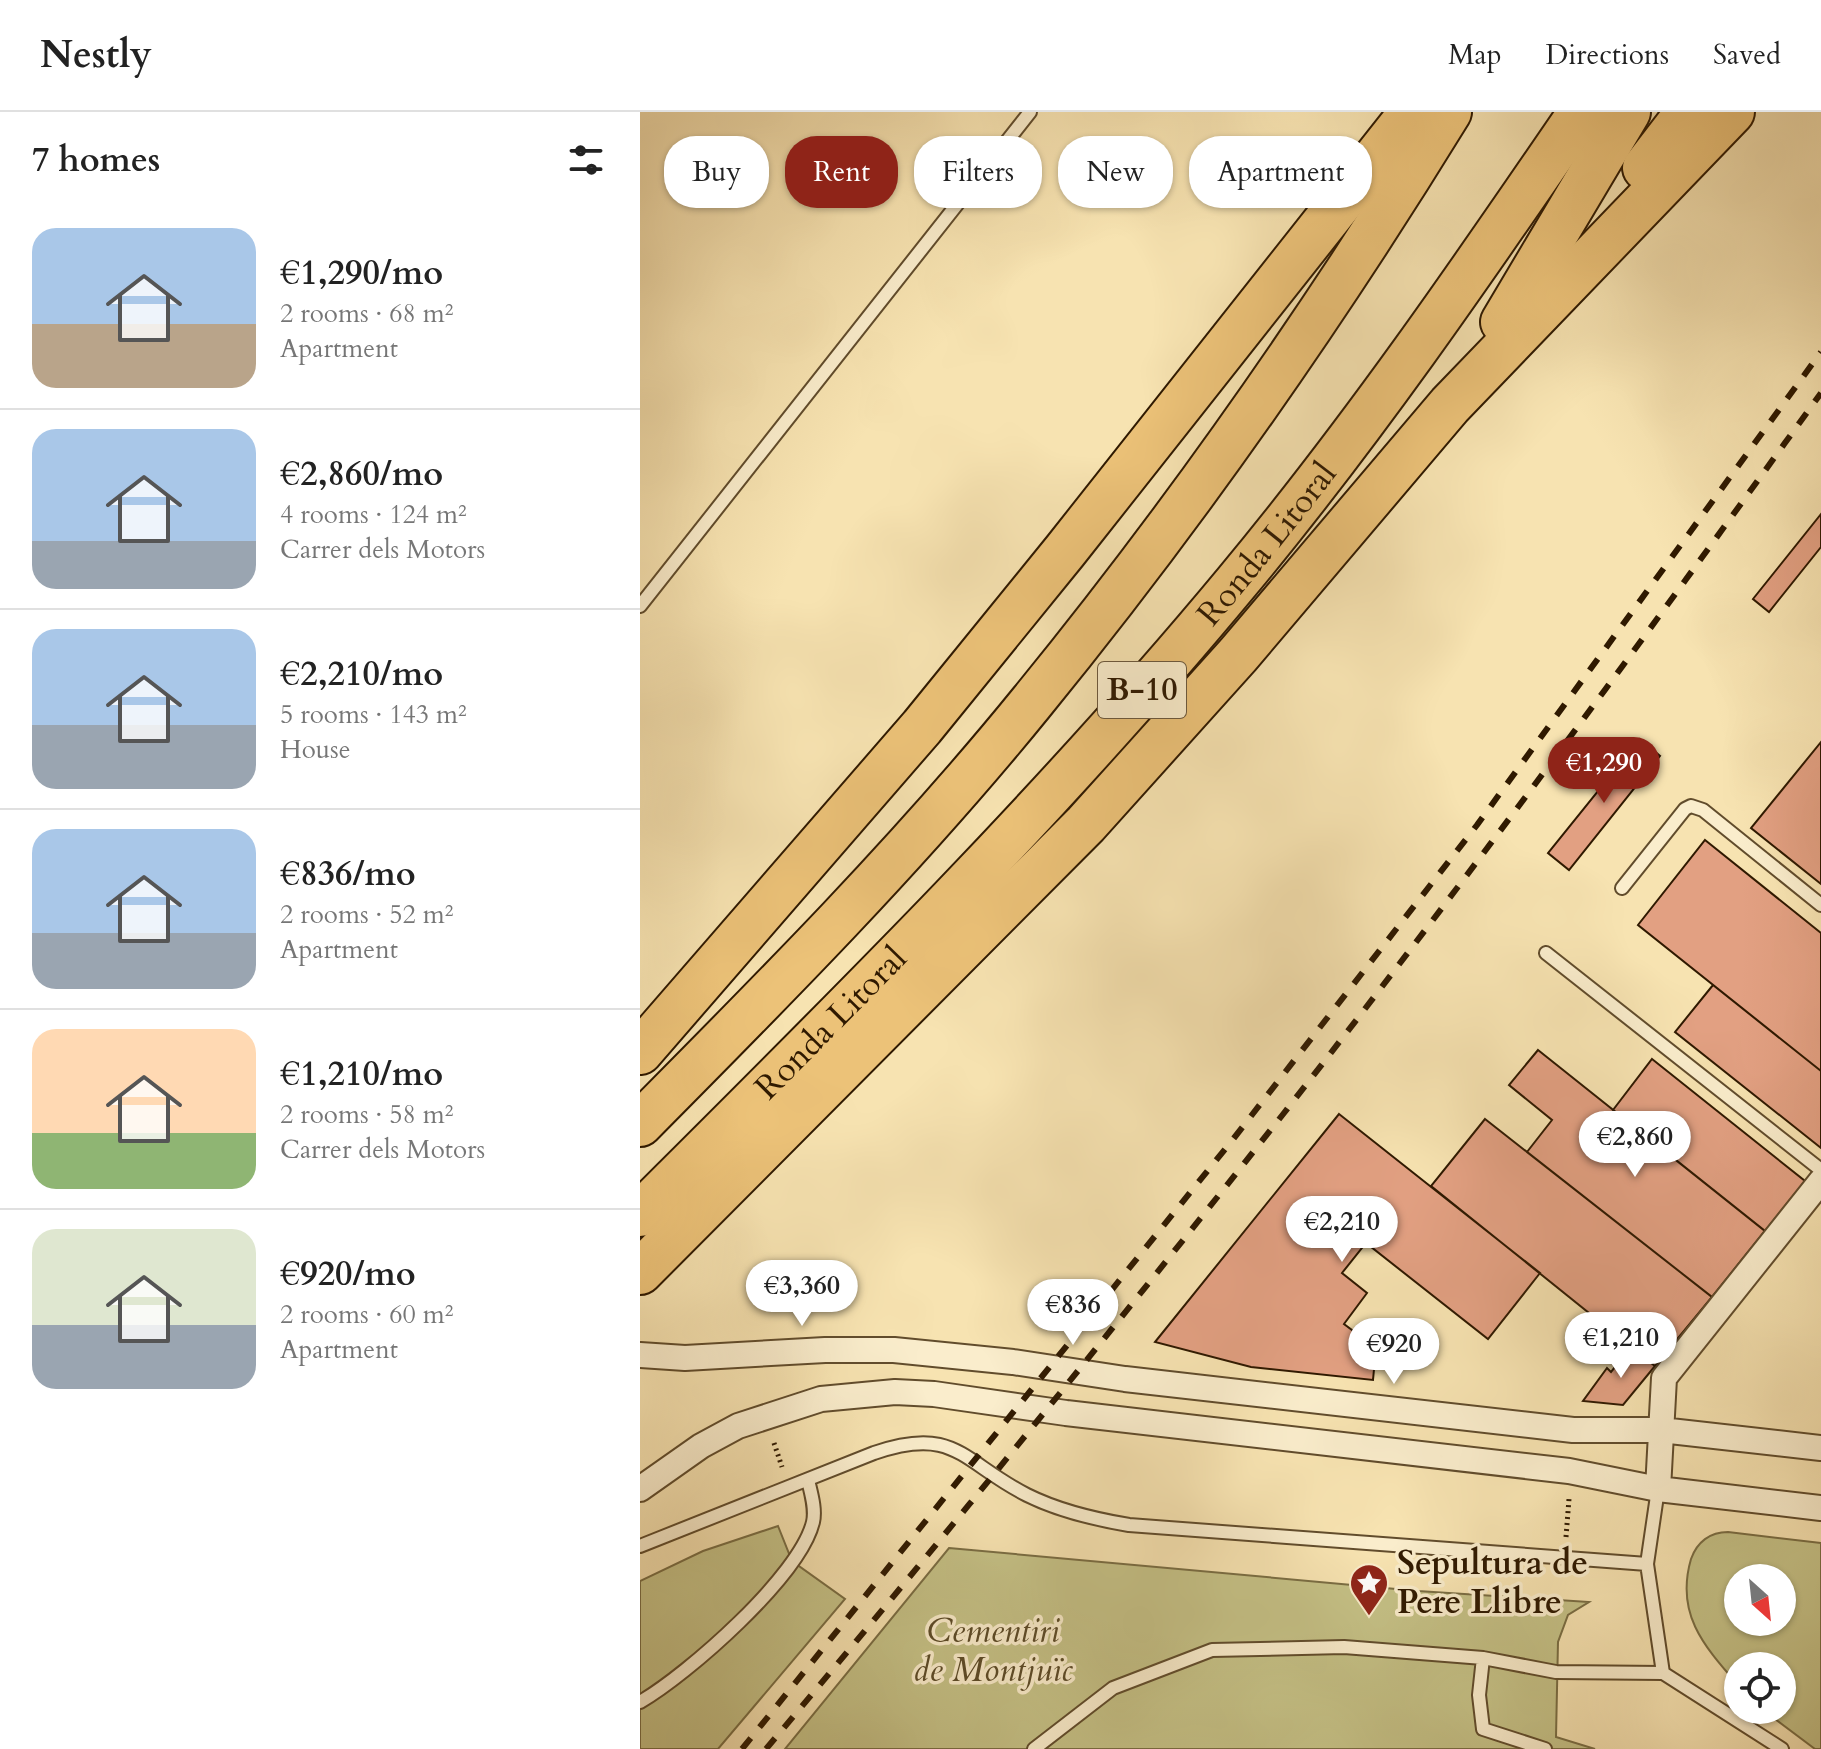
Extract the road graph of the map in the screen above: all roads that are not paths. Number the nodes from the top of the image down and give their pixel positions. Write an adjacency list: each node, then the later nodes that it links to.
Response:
1 (1030, 112): 12 (lane)
2 (1383, 112): 10 (highway)
3 (1412, 112): 10 (highway)
4 (1449, 112): 17 (highway, Ronda Litoral / B-10)
5 (1581, 112): 20 (highway, Ronda Litoral / B-10)
6 (1628, 112): 11 (highway)
7 (1688, 112): 9 (highway)
8 (1732, 112): 9 (highway)
9 (1522, 329): 11 (highway)
10 (1224, 348): 16 (highway)
11 (1450, 405): 20 (highway)
12 (640, 606)
13 (1622, 888): 14 (lane)
14 (1821, 905)
15 (1546, 953): 18 (lane)
16 (640, 1052)
17 (640, 1124)
18 (1821, 1170)
19 (1821, 1181): 23 (street)
20 (658, 1226): 21 (highway)
21 (640, 1272)
22 (640, 1355): 23 (street)
23 (1661, 1430): 24 (street); 27 (street)
24 (1821, 1448)
25 (808, 1480): 29 (lane); 30 (lane); 33 (lane)
26 (640, 1489): 27 (street)
27 (1658, 1489): 28 (street); 30 (lane)
28 (1821, 1508)
29 (640, 1546)
30 (1647, 1564): 32 (lane)
31 (1483, 1658): 32 (lane); 34 (lane); 35 (lane)
32 (1663, 1673): 36 (lane)
33 (640, 1702)
34 (1042, 1746)
35 (1545, 1749)
36 (1782, 1749)

